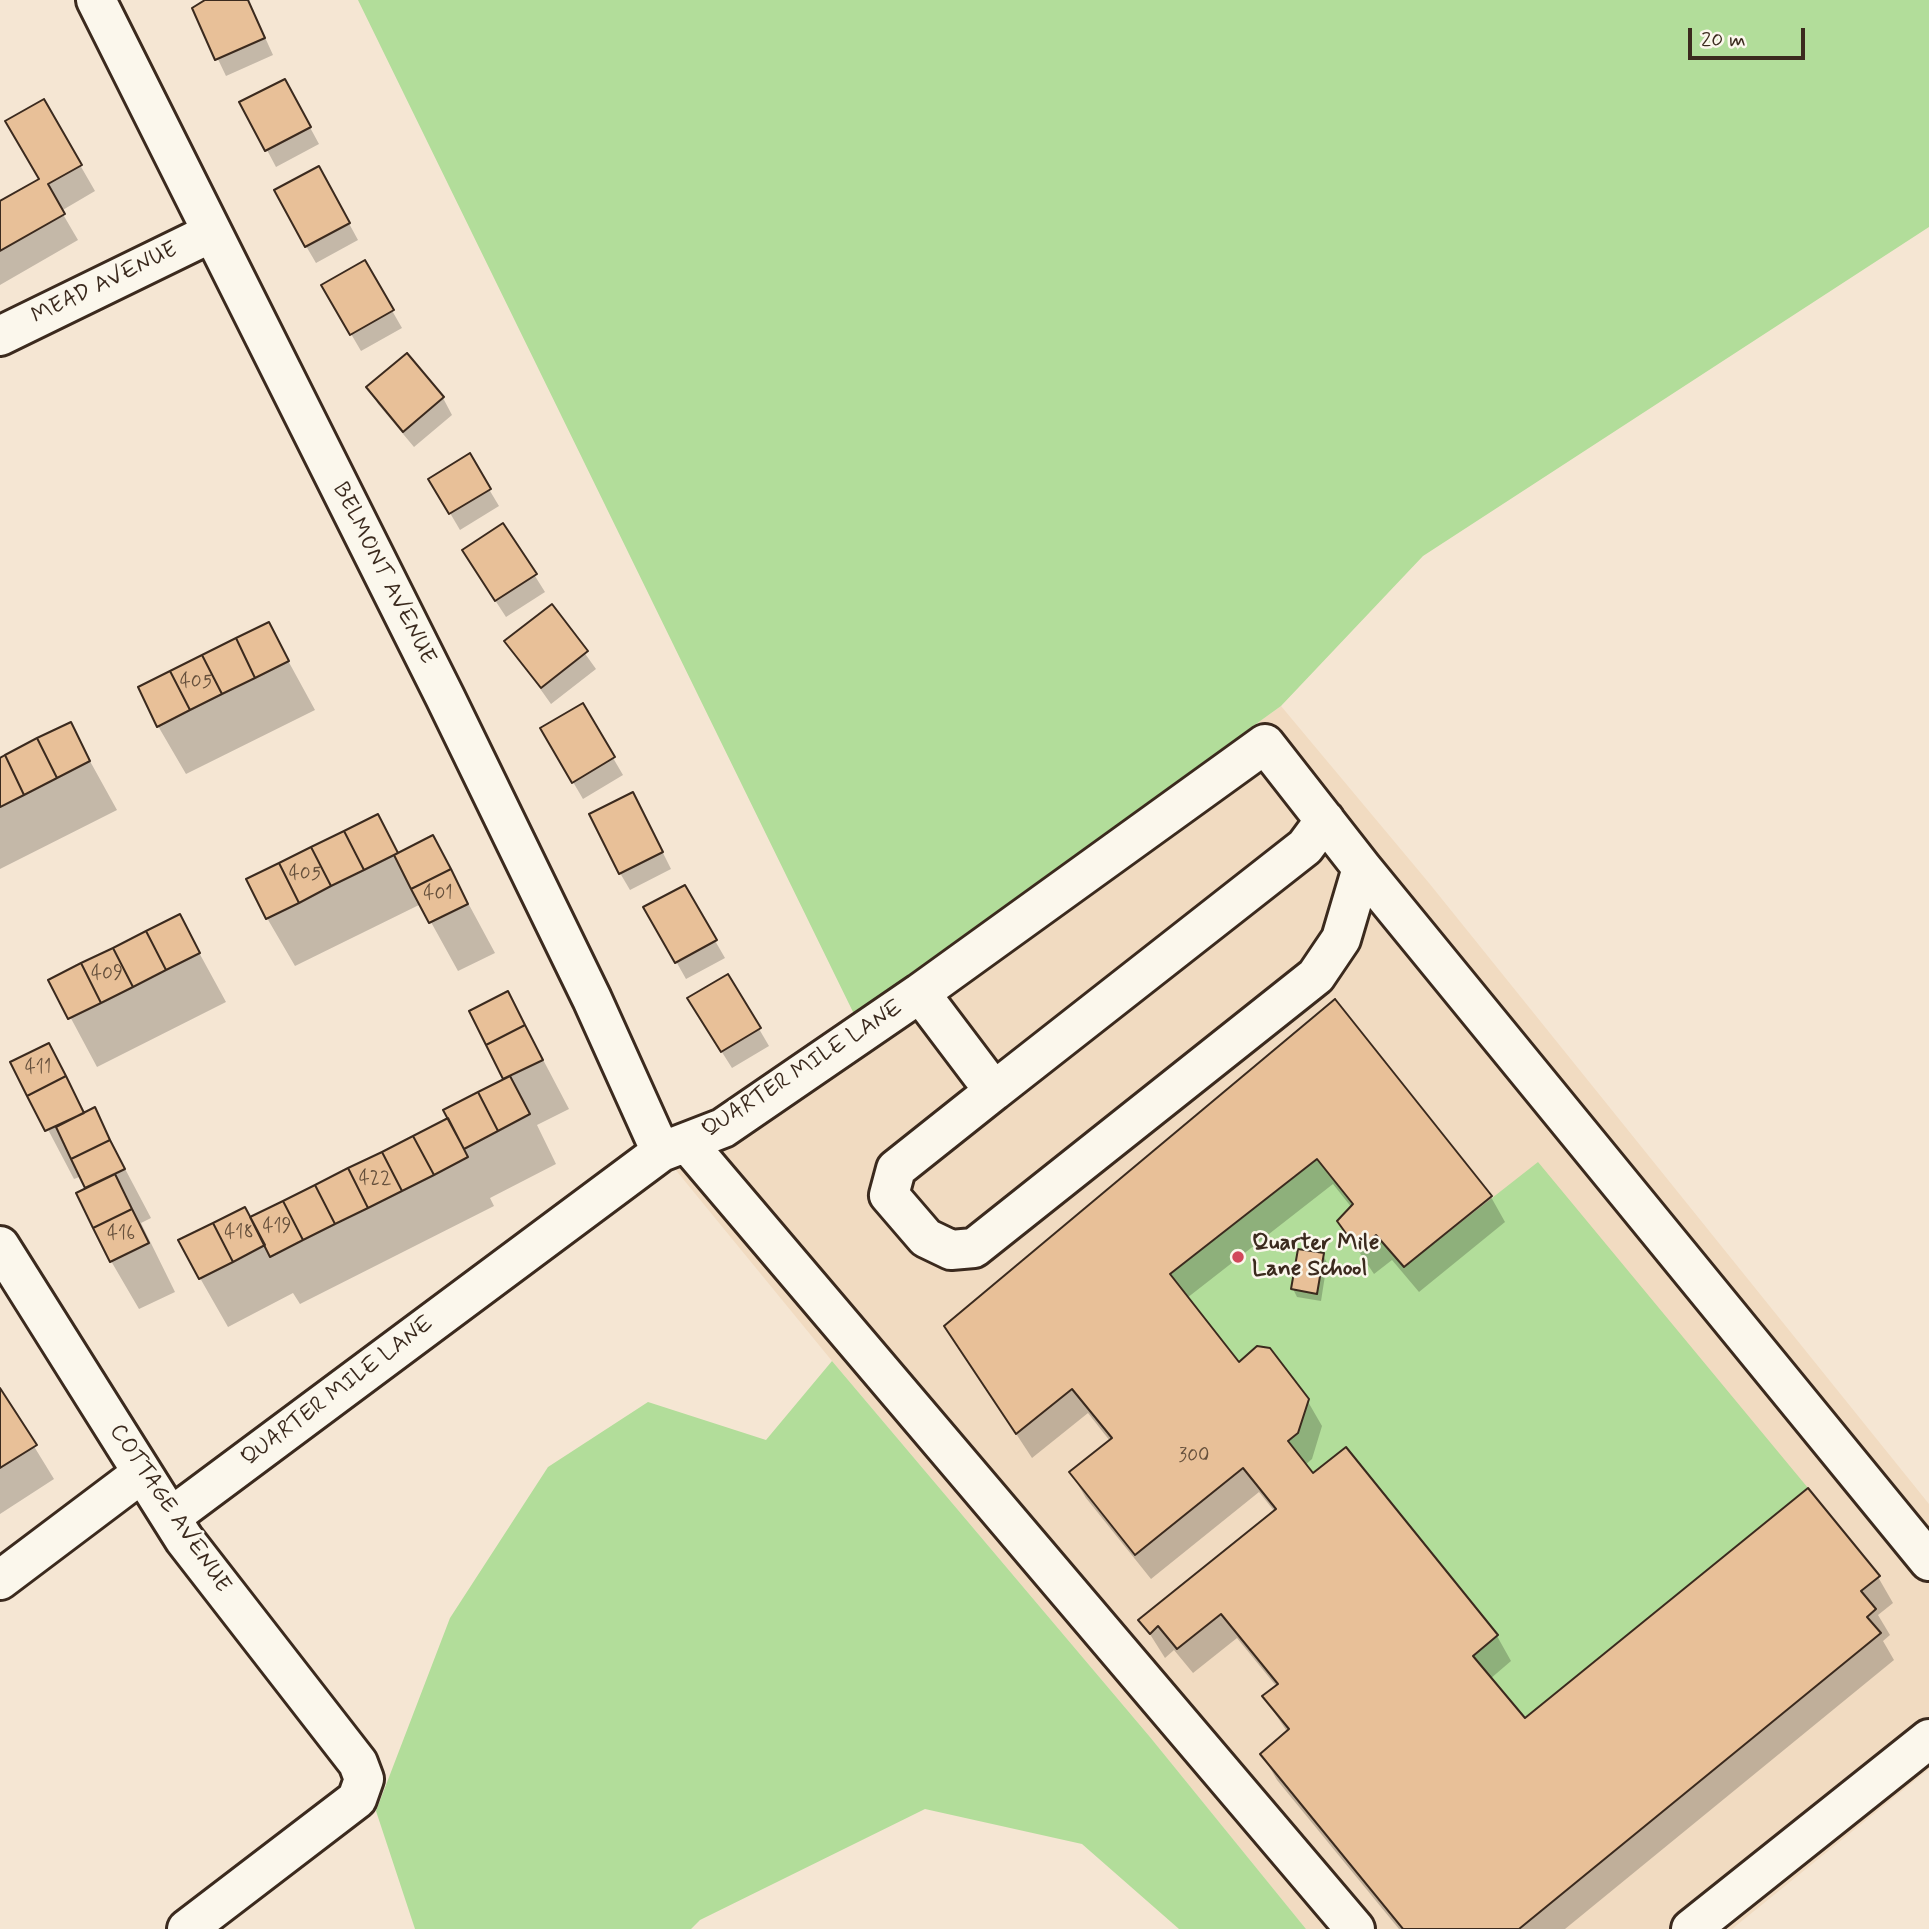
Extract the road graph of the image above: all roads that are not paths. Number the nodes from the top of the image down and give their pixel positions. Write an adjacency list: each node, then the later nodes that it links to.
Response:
1 (96, 0): 2 (street, BELMONT AVENUE)
2 (211, 233): 3 (street, MEAD AVENUE); 8 (street, BELMONT AVENUE)
3 (0, 336)
4 (1325, 820): 5 (street); 6 (street, QUARTER MILE LANE); 7 (street)
5 (1362, 868): 7 (street); 12 (street)
6 (920, 993): 7 (street); 8 (street, QUARTER MILE LANE)
7 (994, 1091)
8 (675, 1148): 11 (street, QUARTER MILE LANE); 16 (street, BELMONT AVENUE)
9 (0, 1246): 10 (street, COTTAGE AVENUE)
10 (142, 1473): 11 (street, COTTAGE AVENUE); 13 (street)
11 (171, 1517): 15 (street, COTTAGE AVENUE)
12 (1929, 1561)
13 (0, 1580)
14 (1929, 1739): 17 (street)
15 (187, 1929)
16 (1355, 1929)
17 (1691, 1929)

